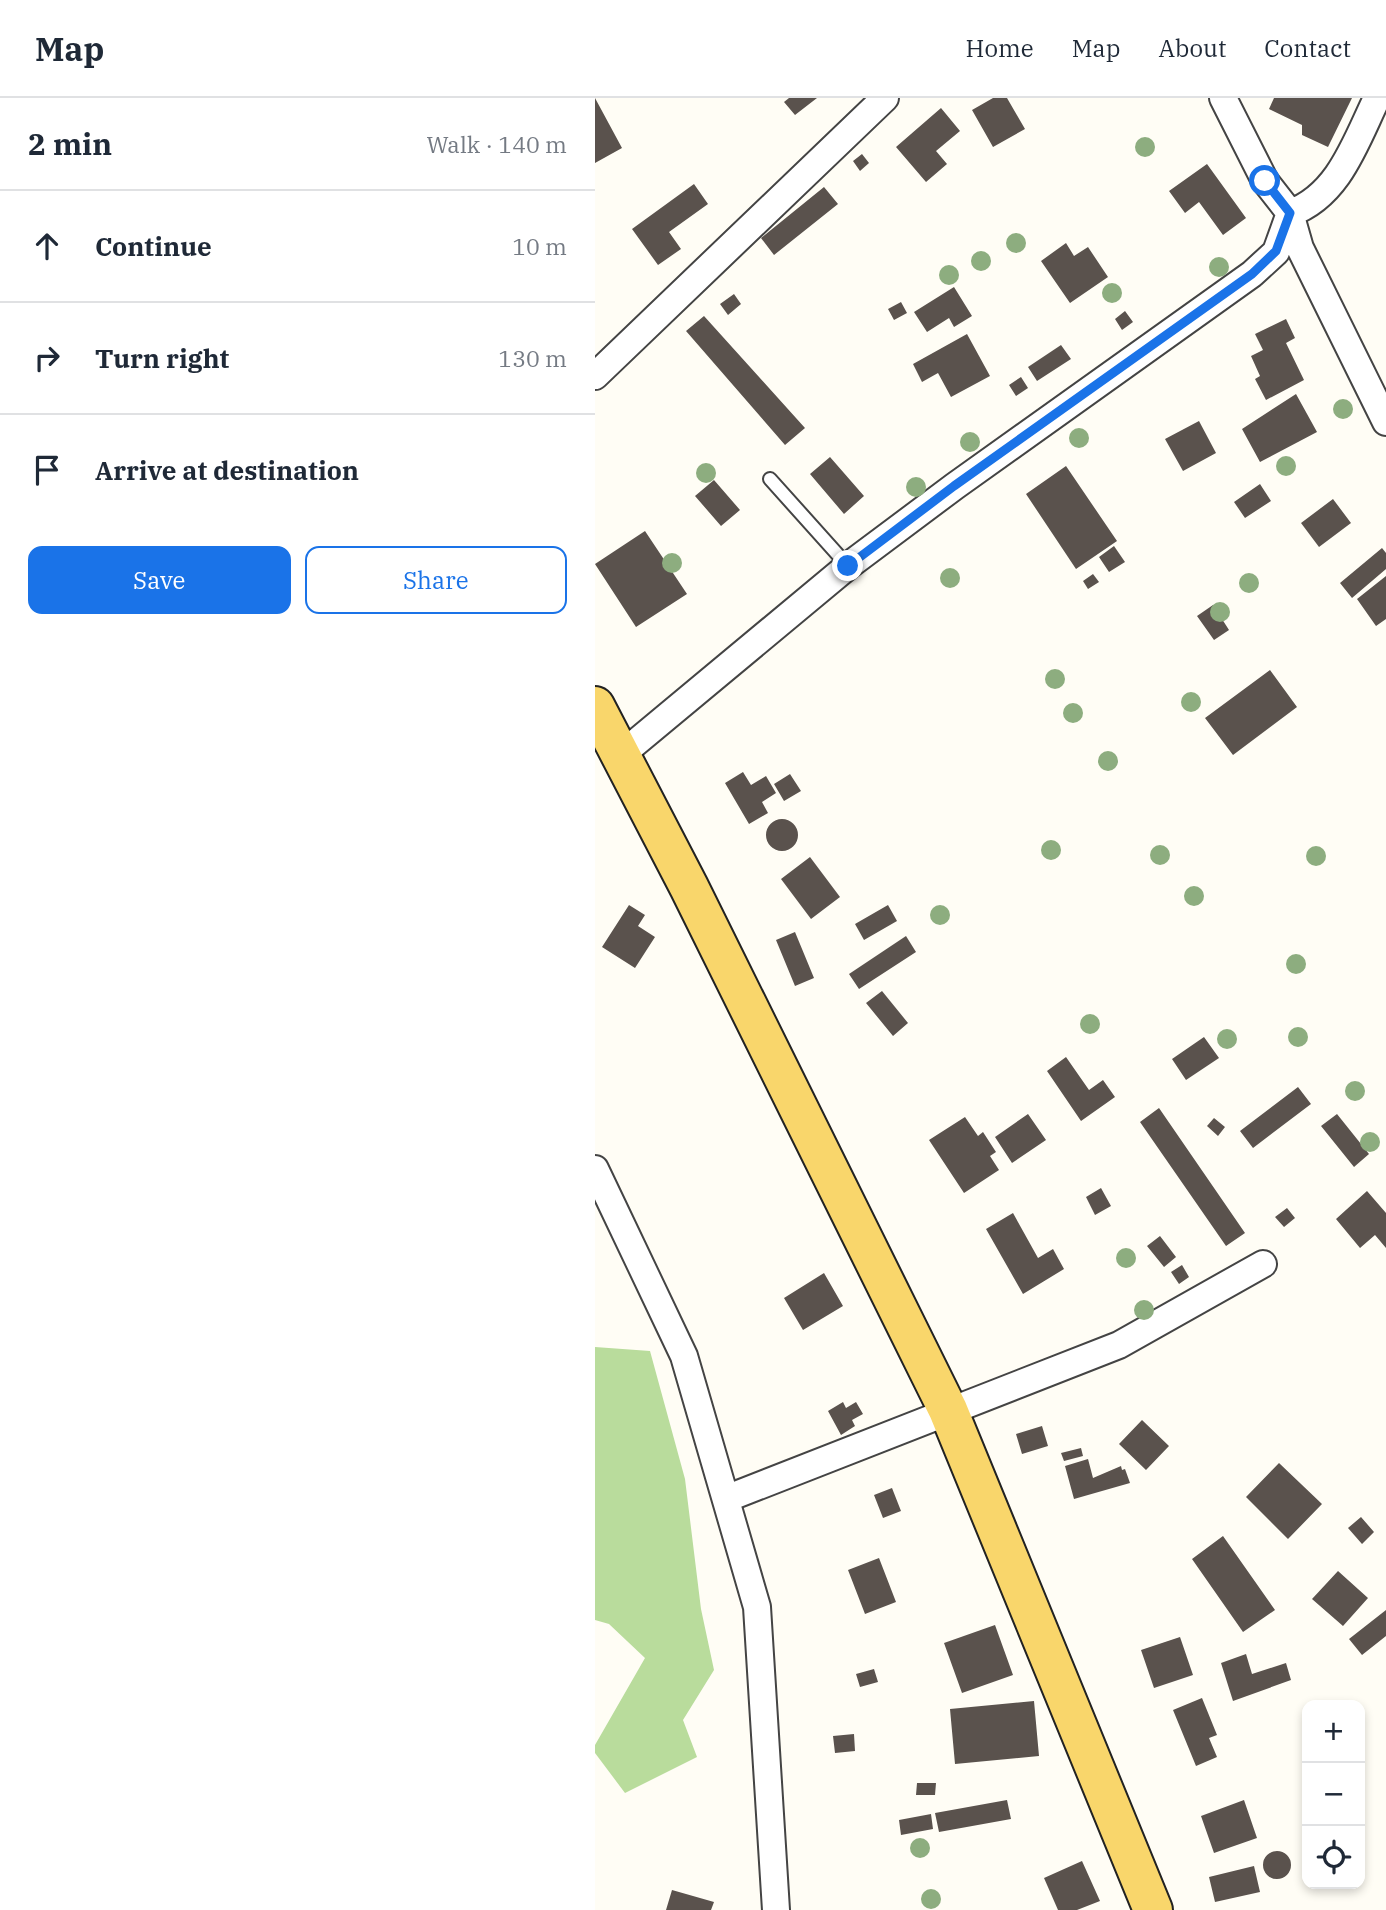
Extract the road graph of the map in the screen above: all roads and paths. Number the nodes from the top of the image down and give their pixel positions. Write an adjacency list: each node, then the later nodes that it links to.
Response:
1 (885, 98): 5 (street)
2 (1223, 98): 4 (street)
3 (1377, 98): 4 (street)
4 (1290, 213): 6 (street); 8 (street)
5 (595, 376)
6 (1386, 422)
7 (770, 480): 8 (lane)
8 (848, 566): 10 (street)
9 (595, 706): 10 (main road)
10 (622, 754): 13 (main road)
11 (595, 1169): 14 (street)
12 (1263, 1264): 13 (street)
13 (948, 1410): 14 (street); 16 (main road)
14 (728, 1498): 15 (street)
15 (776, 1910)
16 (1153, 1910)

